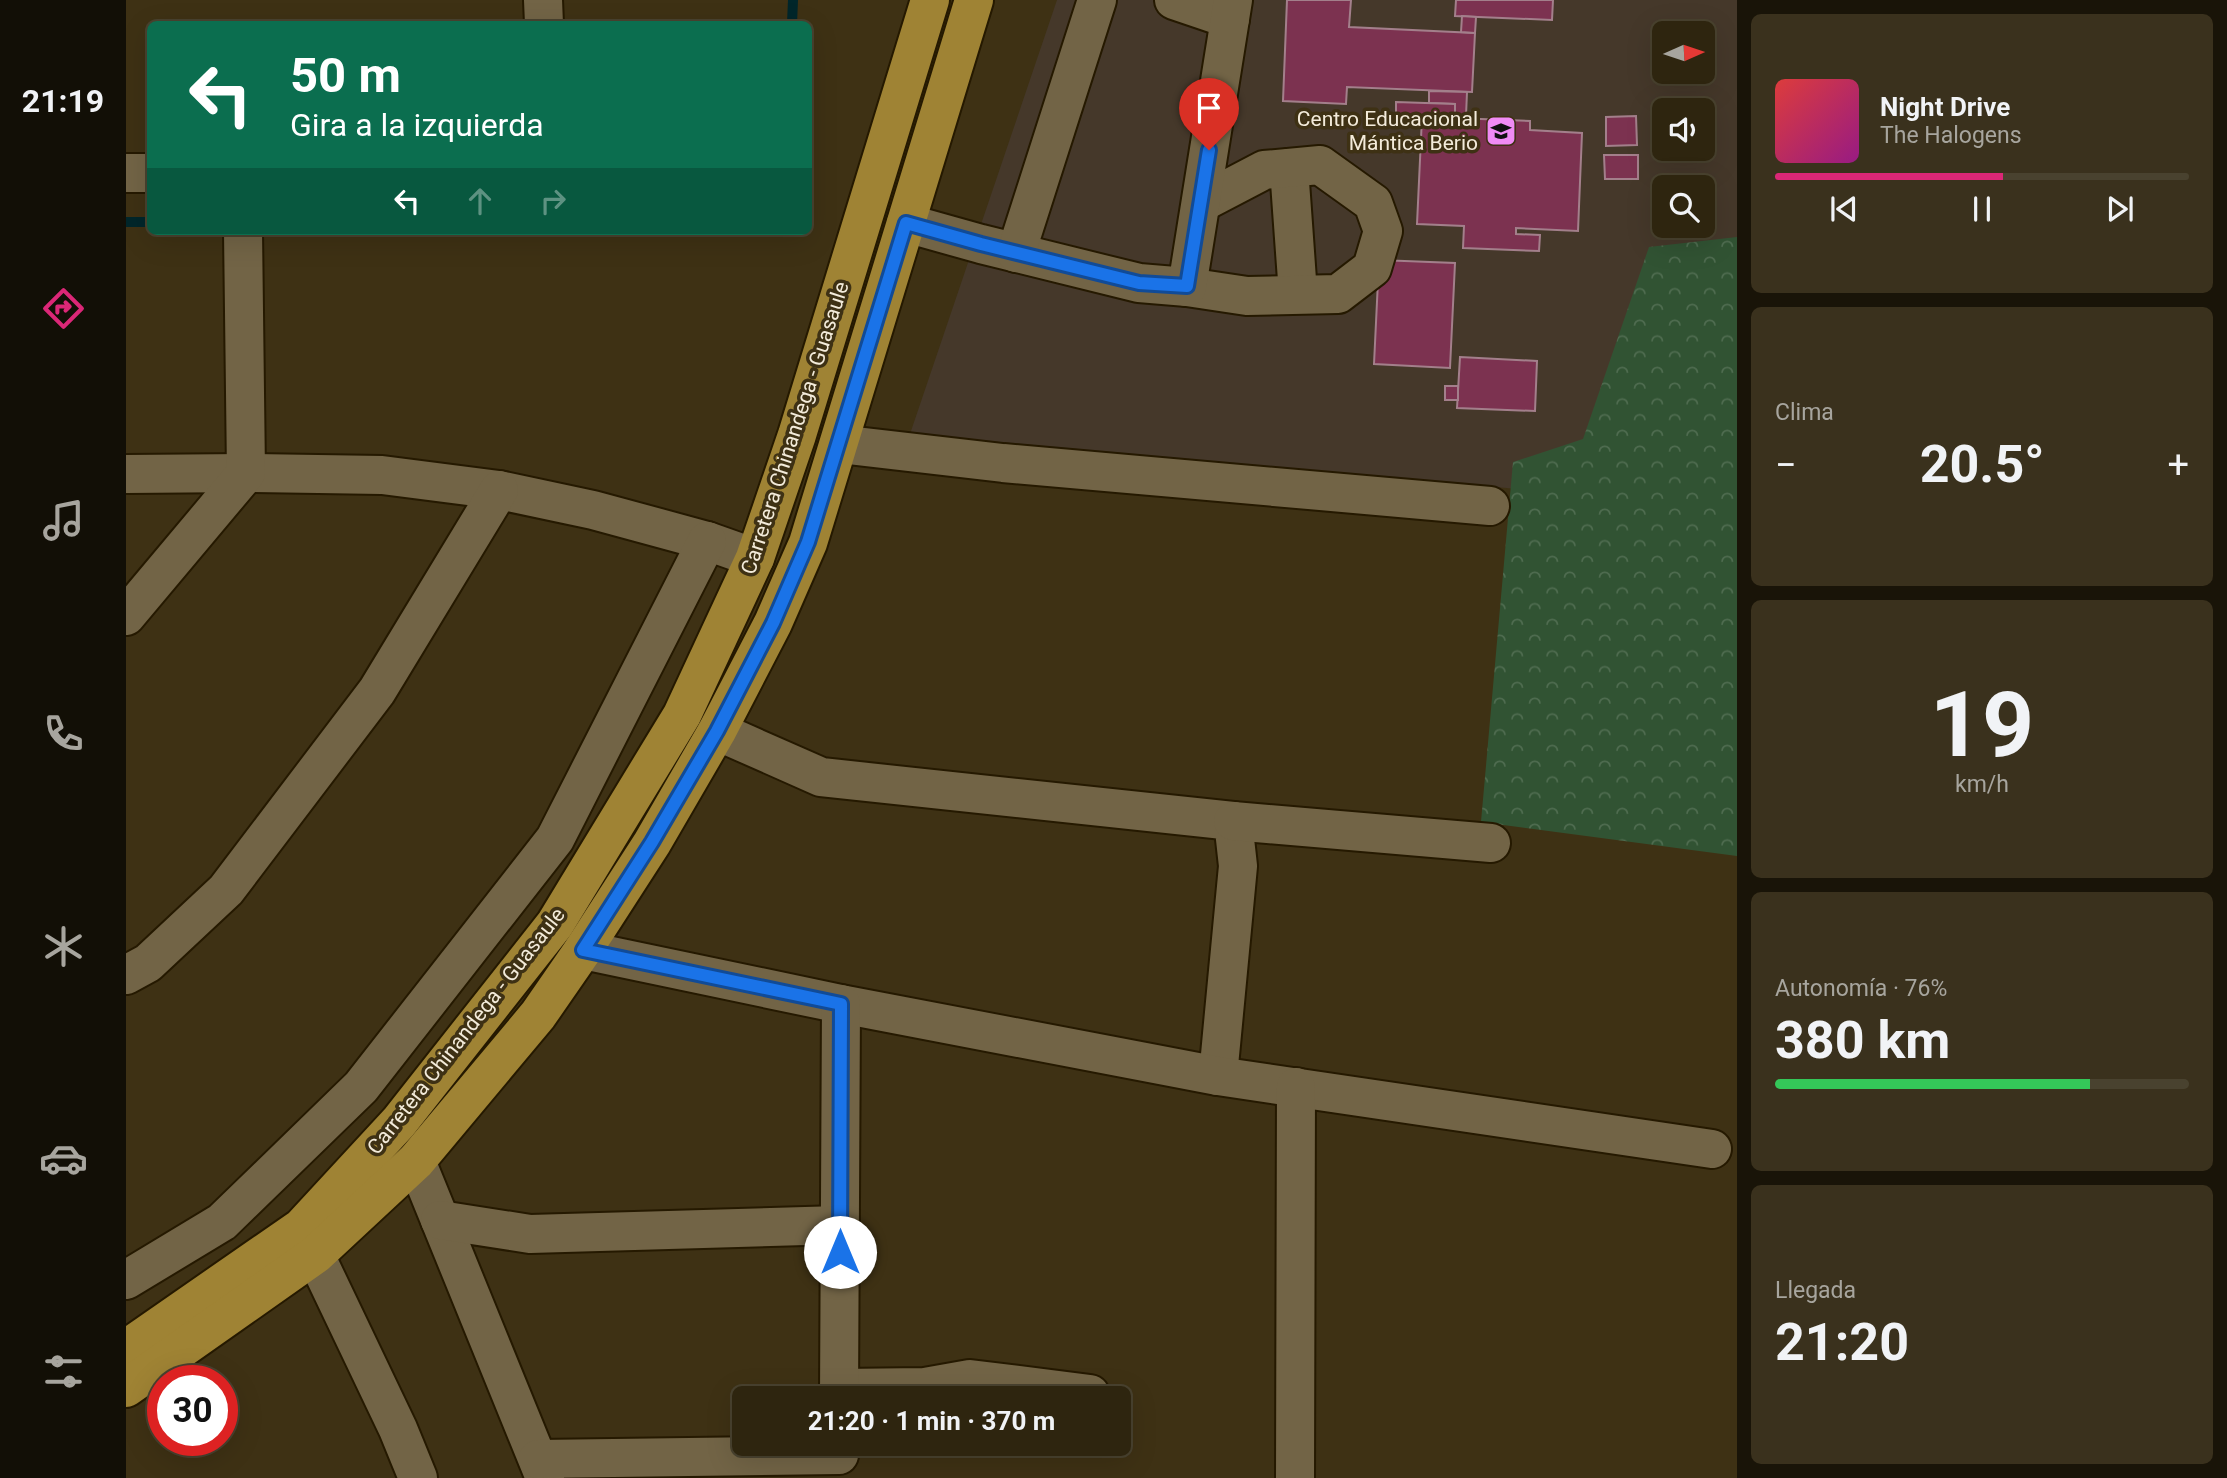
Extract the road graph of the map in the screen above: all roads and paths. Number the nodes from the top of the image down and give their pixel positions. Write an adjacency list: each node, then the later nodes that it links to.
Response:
1 (544, 0): 7 (street)
2 (930, 0): 23 (highway, Carretera Chinandega - Guasaule)
3 (974, 0): 12 (highway, Carretera Chinandega - Guasaule)
4 (1097, 0): 14 (street)
5 (1174, 0): 6 (street)
6 (1232, 9): 11 (street)
7 (544, 21)
8 (1289, 168): 11 (street); 16 (street); 16 (street)
9 (126, 173): 10 (street)
10 (147, 173)
11 (1201, 203): 15 (street)
12 (906, 223): 14 (street); 17 (highway, Carretera Chinandega - Guasaule)
13 (243, 235): 18 (street)
14 (1016, 253): 15 (street)
15 (1187, 286): 16 (street)
16 (1298, 295)
17 (839, 444): 21 (street); 25 (highway, Carretera Chinandega - Guasaule)
18 (246, 472): 19 (street); 20 (street); 24 (street)
19 (126, 474)
20 (499, 490): 22 (street); 29 (street)
21 (1490, 506)
22 (707, 541): 23 (street); 38 (street)
23 (755, 558): 39 (highway, Carretera Chinandega - Guasaule)
24 (126, 616)
25 (717, 731): 26 (street); 28 (highway, Carretera Chinandega - Guasaule)
26 (1233, 821): 27 (street); 31 (street)
27 (1491, 844)
28 (583, 950): 30 (street); 34 (highway, Carretera Chinandega - Guasaule)
29 (126, 975)
30 (841, 1004): 31 (street); 36 (street)
31 (1218, 1076): 32 (street)
32 (1296, 1087): 33 (street); 47 (street)
33 (1712, 1149)
34 (416, 1161): 35 (street); 37 (highway, Carretera Chinandega - Guasaule)
35 (440, 1220): 36 (street); 45 (street)
36 (840, 1225): 40 (street)
37 (315, 1255): 43 (highway, Carretera Chinandega - Guasaule); 46 (street)
38 (126, 1280)
39 (126, 1349)
40 (839, 1386)
41 (931, 1386): 42 (street)
42 (1026, 1386)
43 (126, 1388)
44 (839, 1459): 45 (street)
45 (541, 1468)
46 (418, 1478)
47 (1295, 1478)

